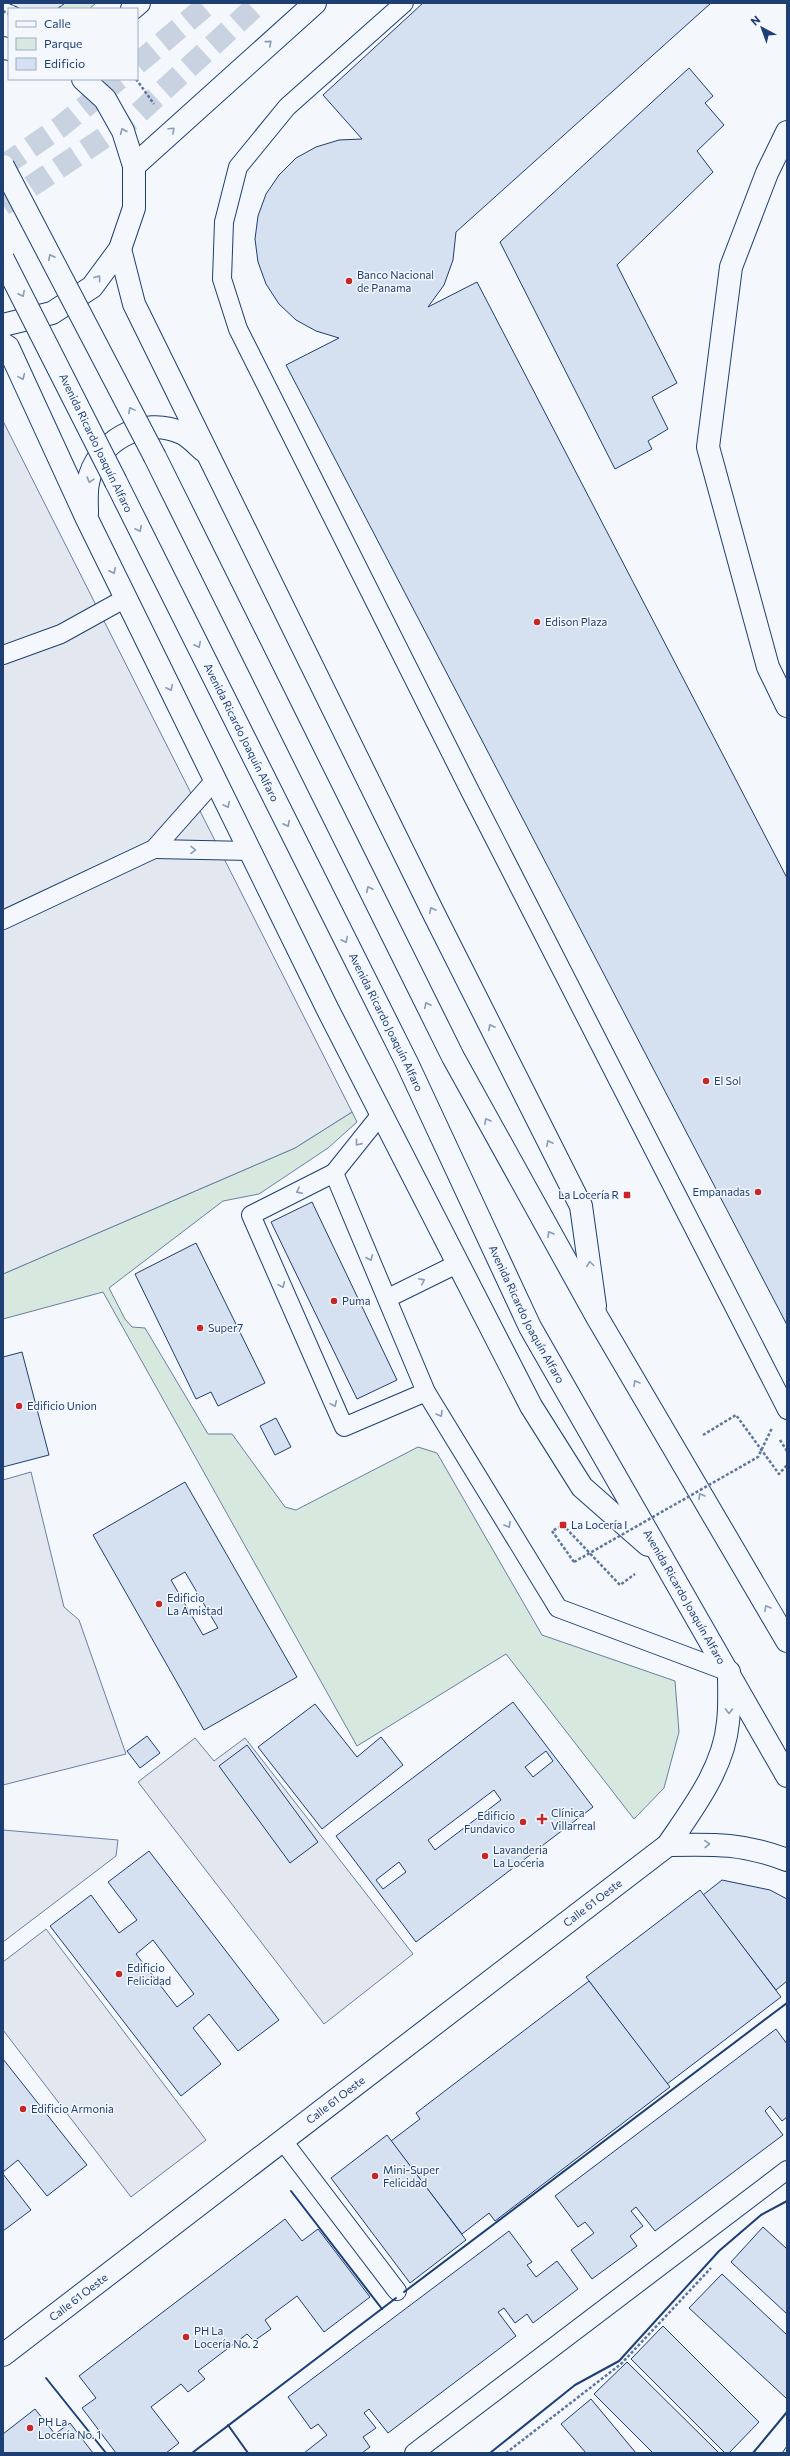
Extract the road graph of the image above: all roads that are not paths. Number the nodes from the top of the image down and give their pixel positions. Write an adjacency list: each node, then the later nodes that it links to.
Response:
1 (315, 3): 6 (main road, one-way to 1)
2 (404, 3): 26 (lane)
3 (84, 80): 6 (main road, one-way to 3)
4 (787, 132): 15 (main road)
5 (3, 166): 24 (main road, one-way to 5, bridge)
6 (134, 166): 7 (main road)
7 (120, 248): 9 (main road, one-way to 7); 11 (main road)
8 (3, 260): 27 (main road, Avenida Ricardo Joaquín Alfaro, one-way to 27, bridge)
9 (3, 325)
10 (3, 344): 12 (main road, one-way to 12)
11 (206, 453): 12 (main road, one-way to 12); 24 (main road, one-way to 11)
12 (87, 519): 13 (main road, one-way to 13)
13 (126, 598): 14 (lane); 16 (main road, one-way to 16)
14 (3, 656)
15 (787, 706)
16 (215, 780): 17 (lane); 18 (main road, one-way to 18)
17 (154, 849): 18 (lane, one-way to 18); 19 (lane)
18 (250, 851): 20 (main road)
19 (3, 920)
20 (382, 1113): 21 (lane, one-way to 21); 22 (main road)
21 (334, 1173): 23 (lane, one-way to 23); 25 (lane, one-way to 25)
22 (457, 1264): 23 (lane, one-way to 22); 27 (main road)
23 (388, 1298): 25 (lane)
24 (597, 1317): 28 (main road, one-way to 24)
25 (426, 1392): 29 (lane, one-way to 29)
26 (787, 1410)
27 (661, 1557): 29 (main road, Avenida Ricardo Joaquín Alfaro)
28 (787, 1641)
29 (729, 1672): 30 (main road, Avenida Ricardo Joaquín Alfaro); 31 (main road, Calle 61 Oeste, one-way to 31)
30 (787, 1776)
31 (668, 1845): 32 (main road, one-way to 32); 33 (main road, Calle 61 Oeste)
32 (787, 1860)
33 (283, 2141): 35 (lane); 36 (main road, Calle 61 Oeste)
34 (787, 2170): 37 (lane)
35 (397, 2291)
36 (3, 2355)
37 (414, 2453)

